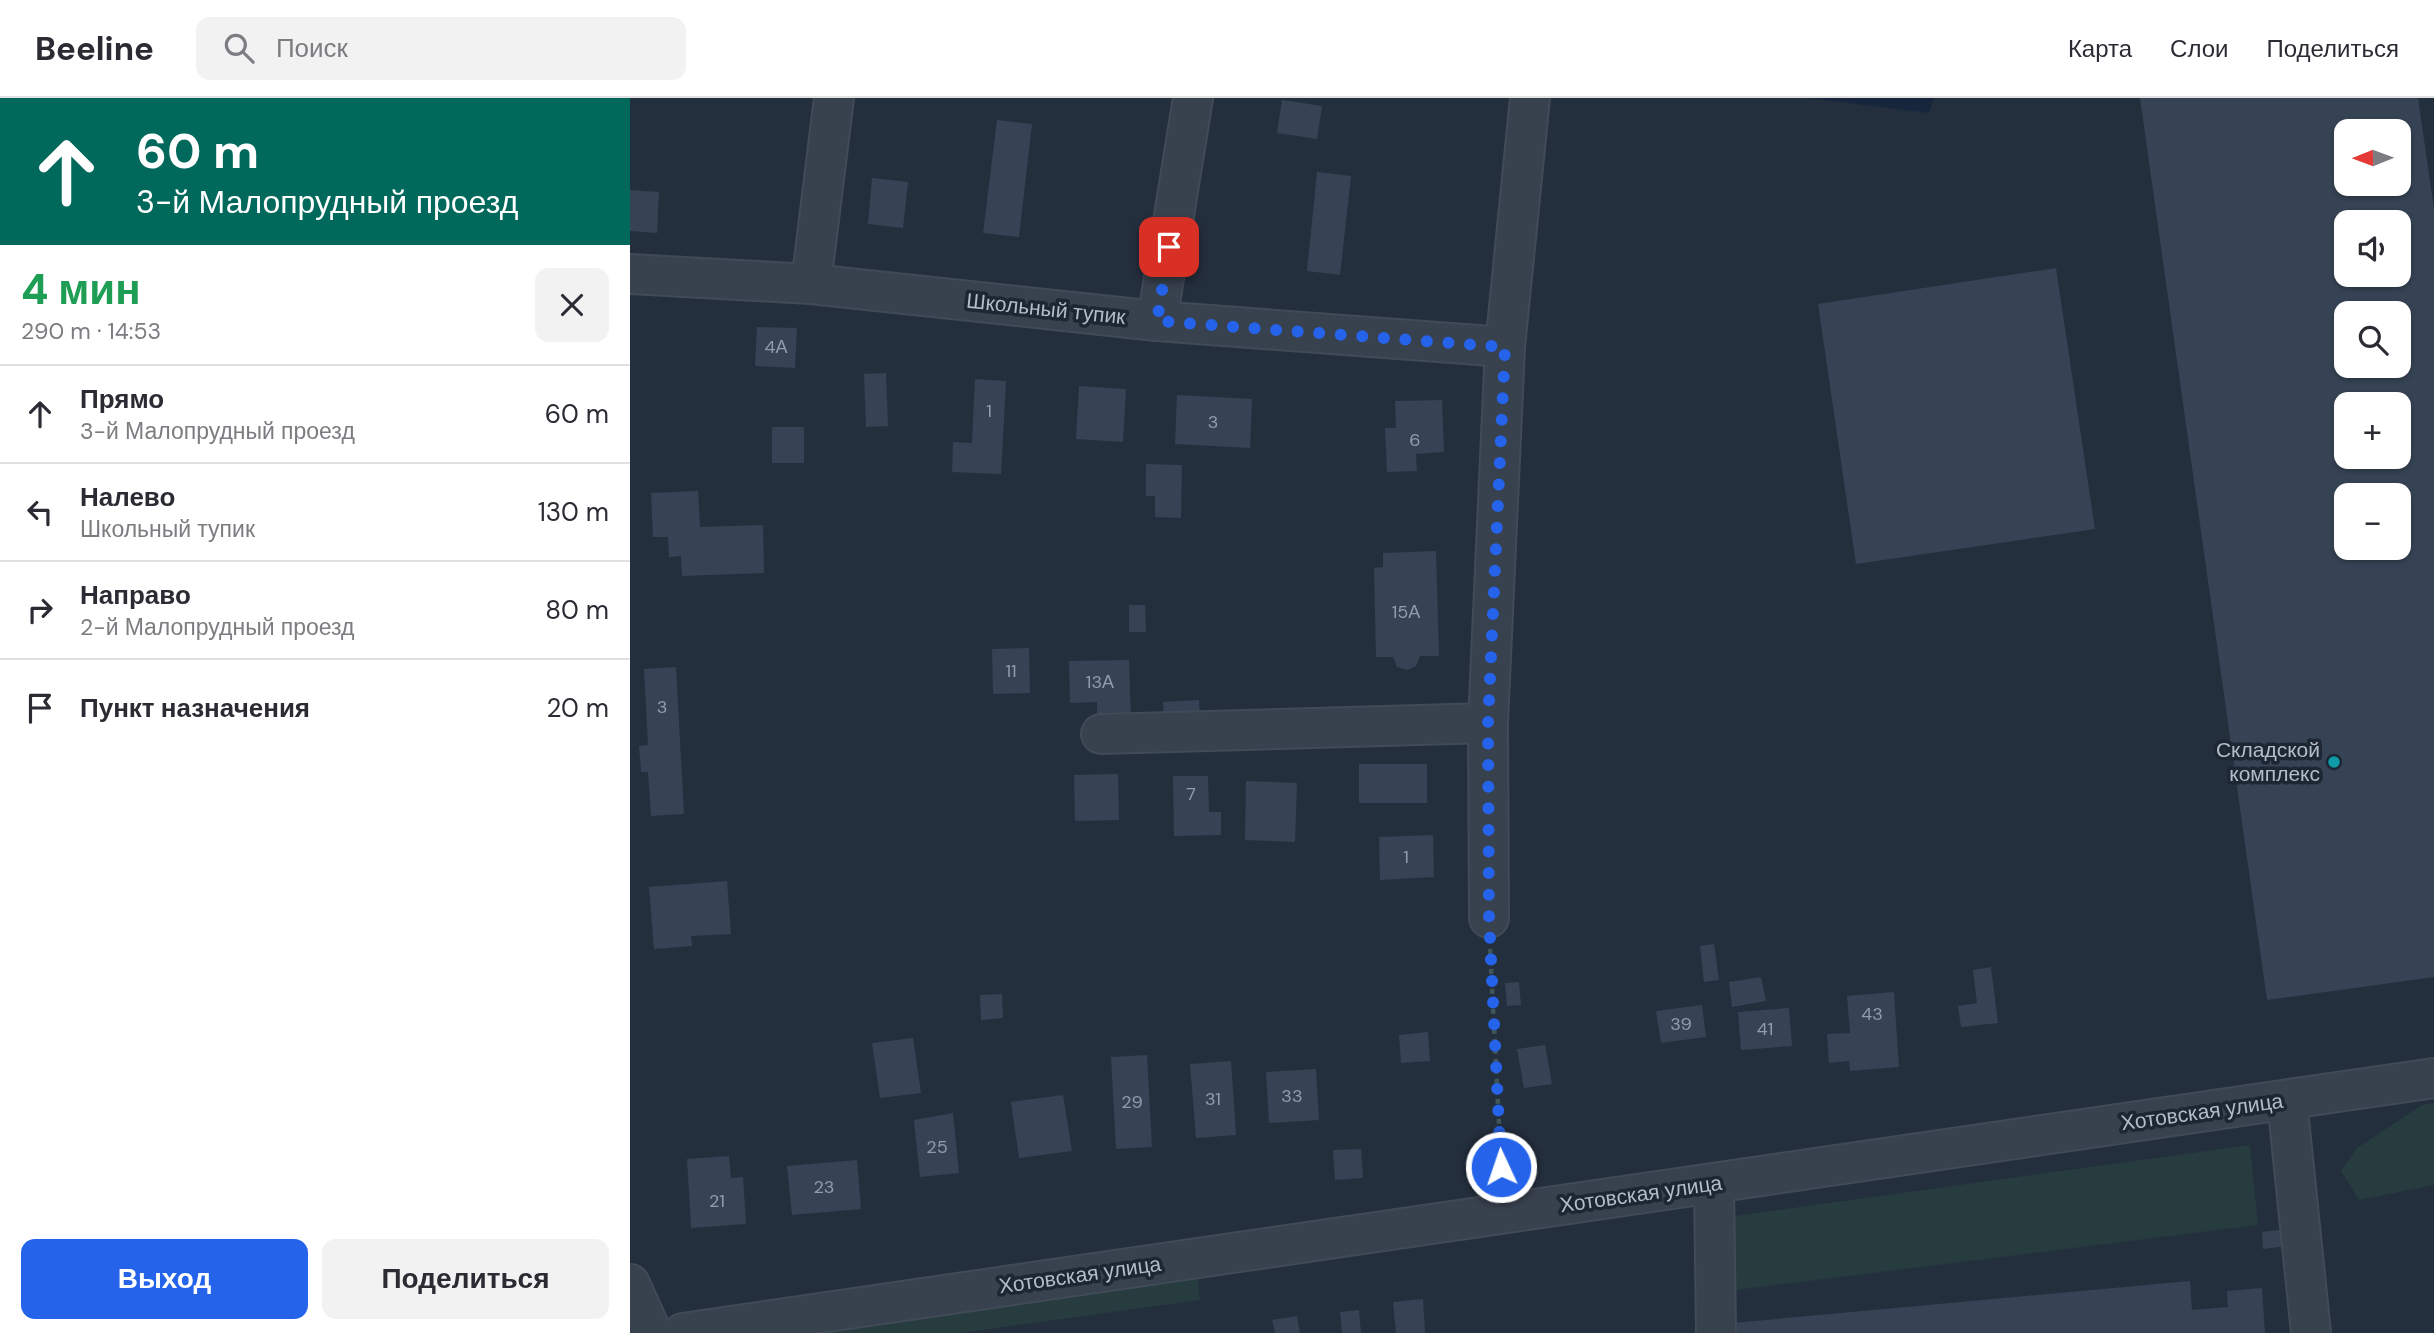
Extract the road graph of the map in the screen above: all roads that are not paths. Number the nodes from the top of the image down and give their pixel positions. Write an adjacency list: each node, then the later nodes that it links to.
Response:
1 (834, 98): 5 (street)
2 (1193, 98): 6 (street)
3 (1530, 98): 7 (street)
4 (630, 274): 5 (street, Школьный тупик)
5 (811, 284): 6 (street, Школьный тупик)
6 (1157, 321): 7 (street, Школьный тупик)
7 (1505, 347): 8 (street)
8 (1488, 723): 9 (street); 10 (street)
9 (1101, 734)
10 (1489, 918)
11 (2434, 1078): 12 (street, Хотовская улица)
12 (2287, 1100): 13 (street, Хотовская улица); 18 (street)
13 (1714, 1184): 16 (street, Хотовская улица); 17 (street)
14 (630, 1284): 15 (street)
15 (652, 1333)
16 (682, 1333)
17 (1716, 1333)
18 (2311, 1333)

